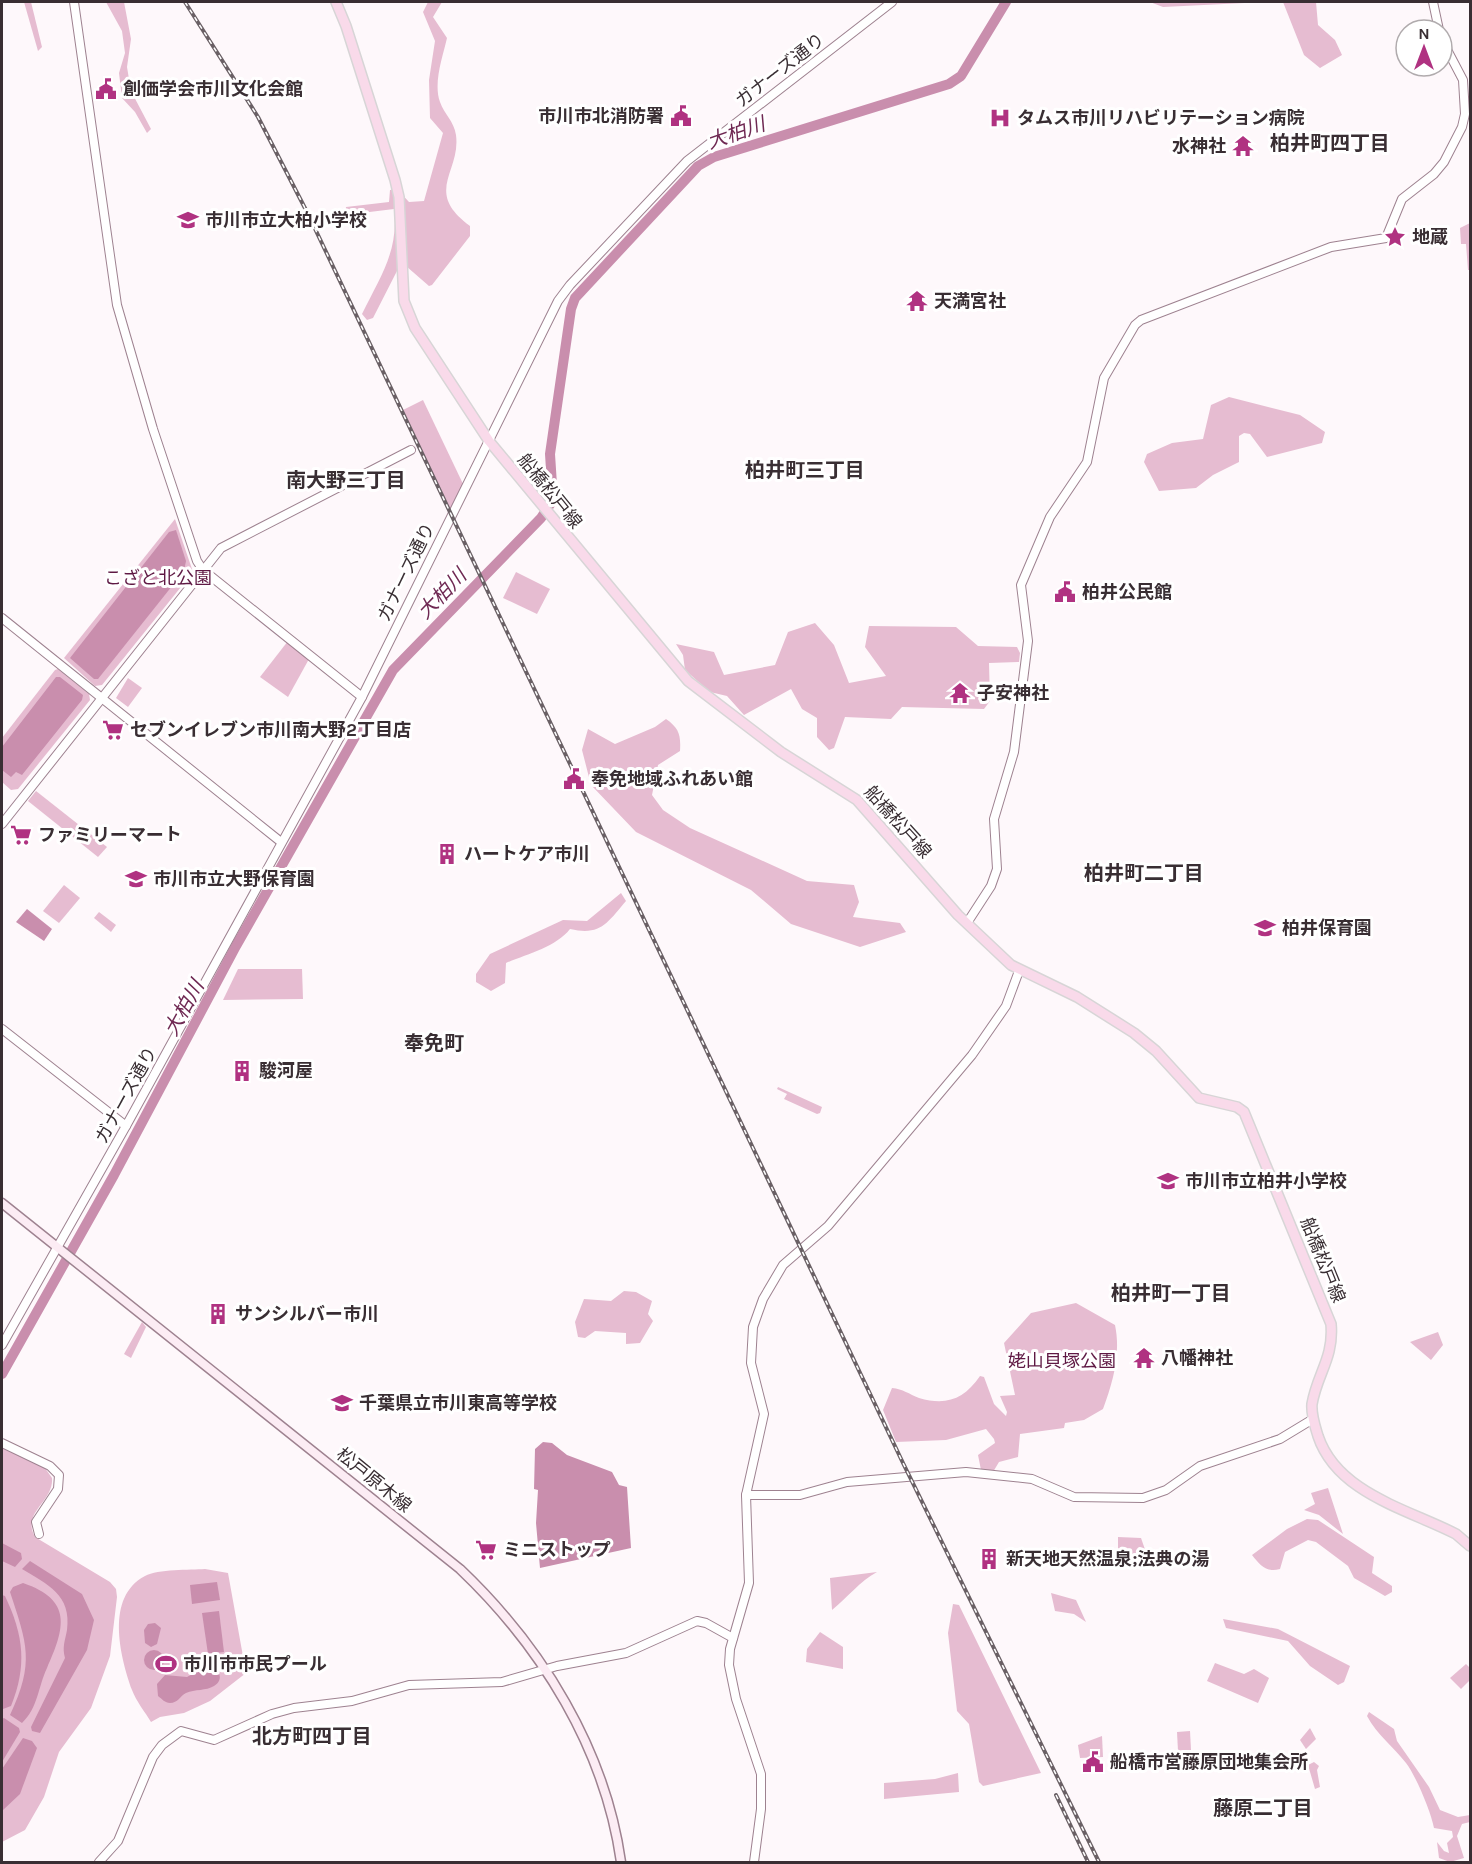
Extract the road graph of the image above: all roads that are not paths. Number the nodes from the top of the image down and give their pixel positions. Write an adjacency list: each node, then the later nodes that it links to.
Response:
1 (74, 2): 10 (street)
2 (336, 2): 8 (main road, 船橋松戸線)
3 (892, 2): 8 (street, ガナーズ通り)
4 (1433, 2): 5 (street)
5 (1436, 18)
6 (1454, 58): 7 (street)
7 (1467, 78): 16 (street)
8 (489, 441): 13 (street, ガナーズ通り); 16 (main road, 船橋松戸線)
9 (411, 450): 10 (street)
10 (202, 570): 12 (street); 13 (street)
11 (2, 618): 12 (street)
12 (101, 697): 14 (street); 15 (street)
13 (362, 697): 15 (street, ガナーズ通り)
14 (2, 824)
15 (281, 842): 19 (street, ガナーズ通り)
16 (967, 923): 17 (main road, 船橋松戸線)
17 (1019, 971): 23 (main road, 船橋松戸線); 25 (street)
18 (2, 1029): 19 (street)
19 (126, 1126): 21 (street, ガナーズ通り)
20 (2, 1203): 21 (main road, 松戸原木線)
21 (60, 1250): 22 (street, ガナーズ通り); 29 (main road, 松戸原木線)
22 (2, 1345)
23 (1312, 1419): 25 (street); 27 (main road, 船橋松戸線)
24 (2, 1443): 26 (street)
25 (746, 1495): 28 (street)
26 (39, 1534)
27 (1470, 1546)
28 (733, 1638): 29 (street); 32 (street)
29 (545, 1669): 30 (street); 31 (main road, 松戸原木線)
30 (99, 1863)
31 (621, 1863)
32 (754, 1863)

